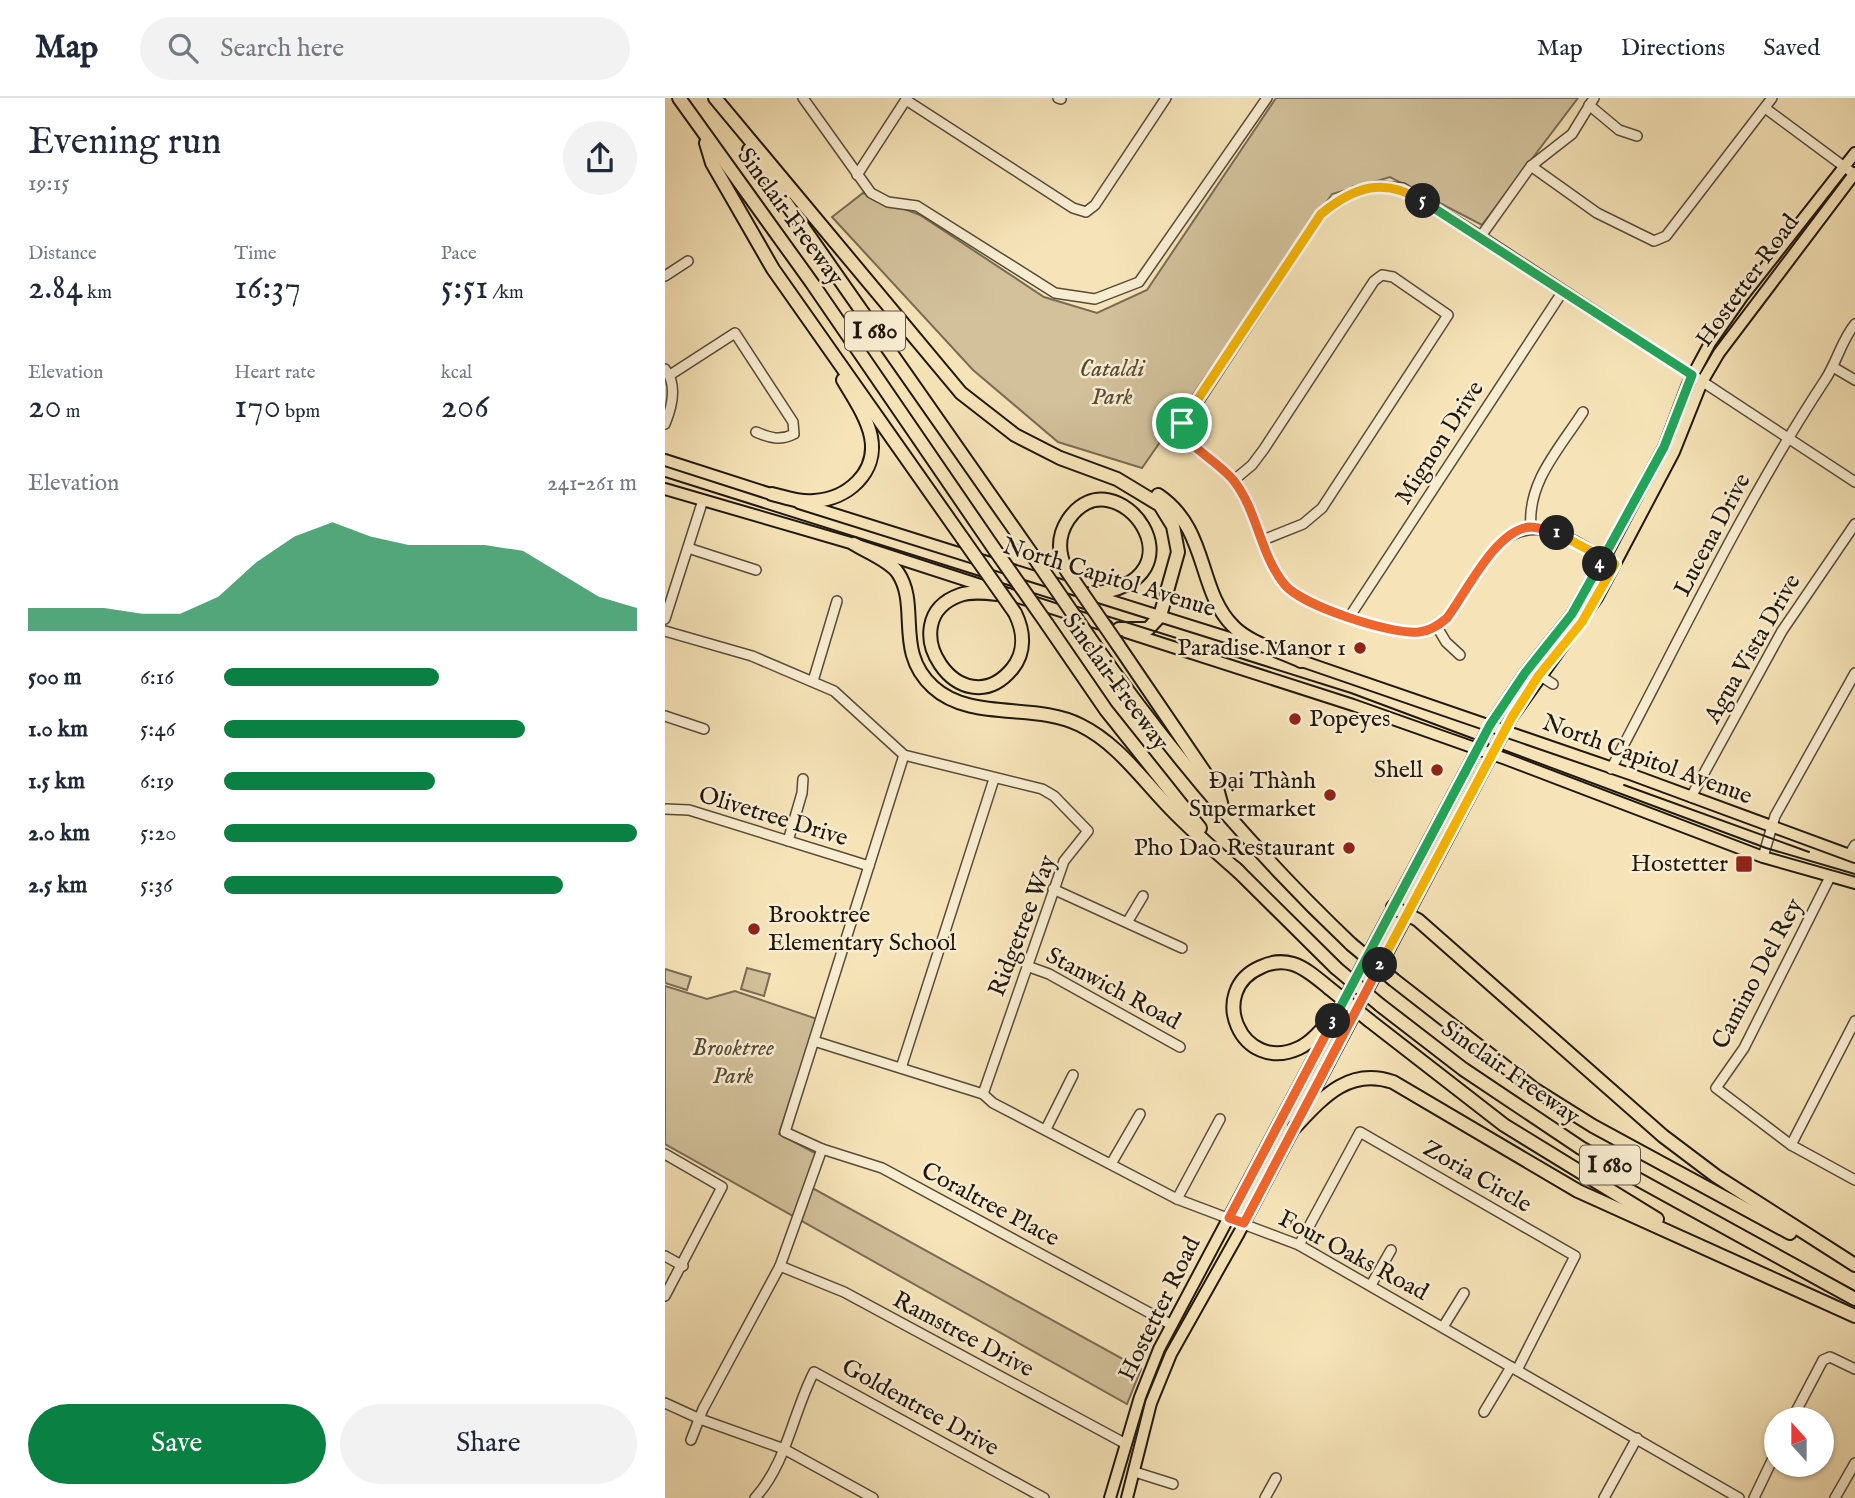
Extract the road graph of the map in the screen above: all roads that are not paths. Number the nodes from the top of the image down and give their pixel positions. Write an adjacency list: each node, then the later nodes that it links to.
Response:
1 (679, 98): 10 (highway, Sinclair Freeway / I 680)
2 (714, 98): 32 (highway); 75 (highway, Sinclair Freeway / I 680, bridge)
3 (803, 98): 16 (street)
4 (1166, 98): 7 (street)
5 (1267, 98): 16 (street)
6 (1772, 98): 9 (street)
7 (907, 99): 16 (street)
8 (1592, 102): 11 (street); 13 (street)
9 (1765, 108): 13 (street); 14 (street)
10 (703, 133): 22 (highway); 81 (highway, Sinclair Freeway / I 680, bridge)
11 (1637, 136)
12 (1855, 153): 14 (main road, Hostetter Road)
13 (1531, 166): 17 (street)
14 (1844, 167): 15 (street); 25 (main road, Hostetter Road)
15 (1855, 174): 25 (main road, Hostetter Road)
16 (857, 175)
17 (1482, 236): 20 (street); 33 (street)
18 (688, 261): 19 (street)
19 (665, 276)
20 (1563, 290): 25 (street); 50 (street, Mignon Drive)
21 (1855, 324): 23 (street, Lucena Drive)
22 (813, 327): 36 (highway); 47 (highway, bridge)
23 (1833, 367): 26 (street); 30 (street, Lucena Drive)
24 (668, 372): 28 (street); 29 (street)
25 (1697, 379): 30 (street); 43 (main road, Hostetter Road); 44 (main road, Hostetter Road)
26 (1855, 380)
27 (1583, 412): 39 (street)
28 (665, 424)
29 (756, 432)
30 (1788, 437): 34 (street); 70 (street, Lucena Drive)
31 (665, 460): 36 (main road, North Capitol Avenue)
32 (1117, 479): 49 (highway); 58 (highway)
33 (1234, 480): 40 (street); 40 (street)
34 (1855, 482)
35 (665, 489): 37 (main road, North Capitol Avenue)
36 (772, 494): 46 (main road, North Capitol Avenue)
37 (703, 500): 41 (main road, North Capitol Avenue); 42 (street)
38 (1855, 524): 73 (street, Agua Vista Drive)
39 (1531, 527): 43 (street); 53 (street)
40 (1263, 540): 50 (street)
41 (854, 544): 47 (main road, North Capitol Avenue); 81 (highway)
42 (688, 548): 45 (street); 51 (street)
43 (1604, 558): 44 (street); 56 (main road, Hostetter Road)
44 (1615, 564): 60 (main road, Hostetter Road)
45 (756, 570)
46 (1090, 594): 49 (main road, North Capitol Avenue); 75 (highway, bridge)
47 (1008, 595): 54 (main road, North Capitol Avenue)
48 (837, 601): 61 (street)
49 (1160, 616): 54 (highway); 58 (main road, North Capitol Avenue)
50 (1350, 616): 53 (street)
51 (665, 619)
52 (1547, 626): 56 (street)
53 (1437, 627): 57 (street)
54 (1118, 629): 67 (main road, North Capitol Avenue)
55 (665, 631): 61 (street, Ridgetree Way)
56 (1557, 635): 64 (main road, Hostetter Road)
57 (1460, 655)
58 (1301, 661): 64 (main road, North Capitol Avenue)
59 (1855, 673): 76 (street)
60 (1539, 675): 62 (street); 66 (main road, Hostetter Road)
61 (813, 681): 68 (street, Ridgetree Way)
62 (1553, 684)
63 (665, 716): 65 (street)
64 (1490, 725): 66 (main road, North Capitol Avenue); 67 (main road, Hostetter Road)
65 (704, 729)
66 (1506, 731): 69 (main road, Hostetter Road); 70 (main road, North Capitol Avenue)
67 (1476, 750): 69 (main road, North Capitol Avenue); 86 (main road, Hostetter Road)
68 (904, 755): 72 (street, Ridgetree Way); 80 (street)
69 (1492, 756): 79 (main road, North Capitol Avenue); 87 (main road, Hostetter Road)
70 (1611, 769): 73 (main road, North Capitol Avenue)
71 (803, 779): 77 (street)
72 (994, 779): 84 (street, Ridgetree Way); 95 (street)
73 (1691, 797): 76 (main road, North Capitol Avenue)
74 (665, 809): 77 (street, Olivetree Drive)
75 (1224, 814): 115 (highway, Sinclair Freeway / I 680, bridge)
76 (1772, 827): 78 (main road, North Capitol Avenue); 79 (street)
77 (788, 841): 80 (street, Olivetree Drive)
78 (1853, 852)
79 (1763, 857): 82 (main road, North Capitol Avenue)
80 (869, 866): 93 (street)
81 (1239, 872): 120 (highway, Sinclair Freeway / I 680, bridge)
82 (1830, 877): 83 (main road, North Capitol Avenue); 102 (street, Camino Del Rey)
83 (1855, 883)
84 (1053, 889): 88 (street); 90 (street, Ridgetree Way)
85 (1143, 897): 88 (street)
86 (1392, 907): 87 (highway); 91 (main road, Hostetter Road)
87 (1408, 914): 100 (main road, Hostetter Road); 115 (highway)
88 (1128, 921): 89 (street)
89 (1182, 948)
90 (1027, 966): 94 (street, Stanwich Road); 97 (street, Ridgetree Way)
91 (1338, 1011): 108 (main road, Hostetter Road); 116 (highway, bridge)
92 (1855, 1021): 102 (street)
93 (814, 1041): 95 (street, Four Oaks Road); 103 (street, Coraltree Place)
94 (1180, 1047)
95 (901, 1068): 97 (street, Four Oaks Road)
96 (1073, 1075): 101 (street)
97 (983, 1094): 101 (street, Four Oaks Road)
98 (1140, 1114): 105 (street)
99 (1220, 1119): 107 (street)
100 (1295, 1126): 109 (main road, Hostetter Road); 116 (highway)
101 (1046, 1129): 105 (street, Four Oaks Road)
102 (1791, 1145): 106 (street)
103 (822, 1149): 114 (street); 122 (street, Coraltree Place)
104 (665, 1154): 113 (street)
105 (1111, 1164): 107 (street, Four Oaks Road)
106 (1855, 1180)
107 (1177, 1199): 108 (street, Four Oaks Road)
108 (1229, 1218): 109 (street, Four Oaks Road); 122 (main road, Hostetter Road)
109 (1244, 1223): 110 (street, Four Oaks Road); 135 (main road, Hostetter Road)
110 (1299, 1245): 117 (street, Four Oaks Road); 124 (street, Zoria Circle)
111 (1391, 1250): 117 (street)
112 (665, 1255): 113 (street)
113 (683, 1266): 119 (street)
114 (780, 1266): 129 (street); 132 (street, Ramstree Drive)
115 (1855, 1266)
116 (1775, 1280): 121 (highway)
117 (1371, 1285): 123 (street, Four Oaks Road)
118 (1464, 1293): 123 (street)
119 (665, 1296)
120 (1855, 1299)
121 (1855, 1316)
122 (1172, 1325): 132 (main road, Hostetter Road)
123 (1443, 1327): 124 (street, Four Oaks Road)
124 (1514, 1368): 128 (street); 130 (street, Four Oaks Road)
125 (1855, 1368): 127 (street)
126 (665, 1403): 129 (street)
127 (1798, 1407)
128 (1484, 1412)
129 (700, 1419): 131 (street); 133 (street)
130 (1637, 1437): 145 (street); 146 (street, Four Oaks Road)
131 (691, 1440)
132 (1126, 1444): 142 (main road, Hostetter Road)
133 (784, 1449): 139 (street); 140 (street); 141 (street, Goldentree Drive)
134 (1855, 1463): 148 (street)
135 (1135, 1472): 138 (street); 143 (main road, Hostetter Road)
136 (1764, 1477): 147 (street)
137 (1276, 1478): 144 (street)
138 (1173, 1484)
139 (866, 1496)
140 (755, 1498)
141 (1044, 1498)
142 (1109, 1498)
143 (1127, 1498)
144 (1265, 1498)
145 (1604, 1498)
146 (1739, 1498)
147 (1754, 1498)
148 (1835, 1498)

